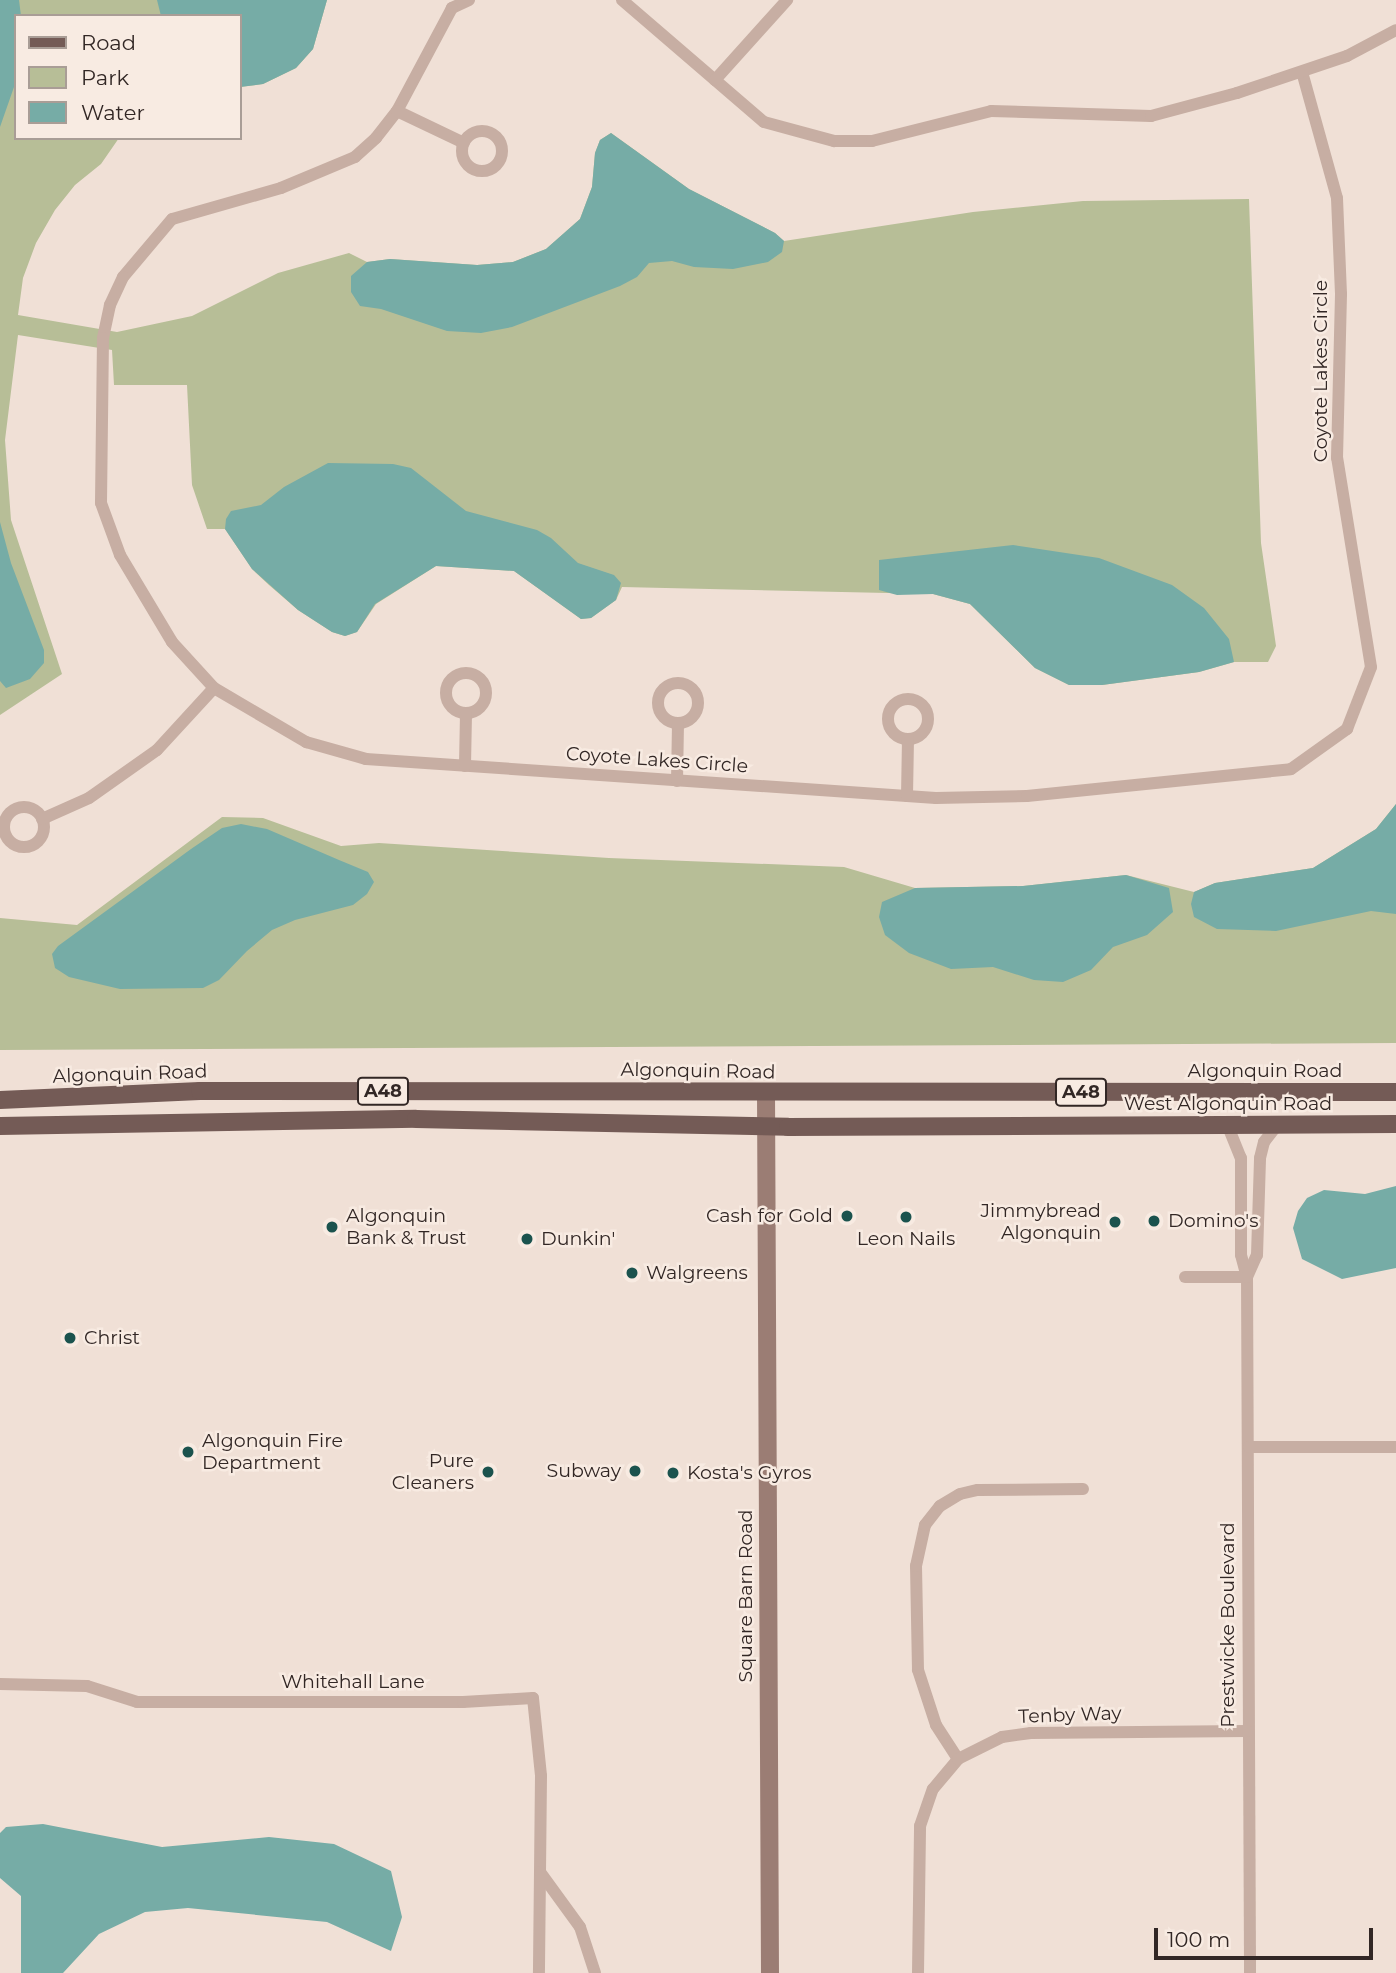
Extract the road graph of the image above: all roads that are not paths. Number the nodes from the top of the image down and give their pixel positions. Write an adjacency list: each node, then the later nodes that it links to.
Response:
1 (469, 0): 7 (street, Coyote Lakes Circle)
2 (622, 0): 6 (street)
3 (787, 0): 6 (street)
4 (1396, 30): 5 (street)
5 (1301, 72): 6 (street); 15 (street, Coyote Lakes Circle)
6 (715, 80)
7 (397, 111): 8 (street); 9 (street, Coyote Lakes Circle)
8 (464, 143)
9 (214, 688): 13 (street, Coyote Lakes Circle); 16 (street)
10 (466, 713): 13 (street)
11 (678, 723): 14 (street)
12 (908, 739): 15 (street)
13 (466, 766): 14 (street, Coyote Lakes Circle)
14 (677, 780): 15 (street, Coyote Lakes Circle)
15 (907, 796)
16 (42, 819)
17 (1396, 1092): 18 (main road, Algonquin Road / A48)
18 (766, 1093): 19 (main road, Algonquin Road / A48); 24 (street, Square Barn Road)
19 (0, 1100)
20 (1227, 1124): 21 (main road, West Algonquin Road / A48); 24 (main road, West Algonquin Road / A48); 26 (street, Prestwicke Boulevard)
21 (1289, 1124): 22 (main road, West Algonquin Road / A48); 26 (street, Prestwicke Boulevard)
22 (1396, 1124)
23 (0, 1126): 24 (main road, A48)
24 (766, 1126): 36 (street, Square Barn Road)
25 (1185, 1277): 26 (street)
26 (1247, 1277): 27 (street, Prestwicke Boulevard)
27 (1249, 1447): 28 (street); 31 (street, Prestwicke Boulevard)
28 (1396, 1447)
29 (1083, 1489): 32 (street)
30 (0, 1684): 33 (street, Whitehall Lane)
31 (1247, 1731): 32 (street, Tenby Way); 38 (street, Prestwicke Boulevard)
32 (958, 1759): 37 (street, Tenby Way)
33 (540, 1872): 34 (street, Whitehall Lane); 35 (street)
34 (539, 1973)
35 (595, 1973)
36 (770, 1973)
37 (918, 1973)
38 (1250, 1973)

